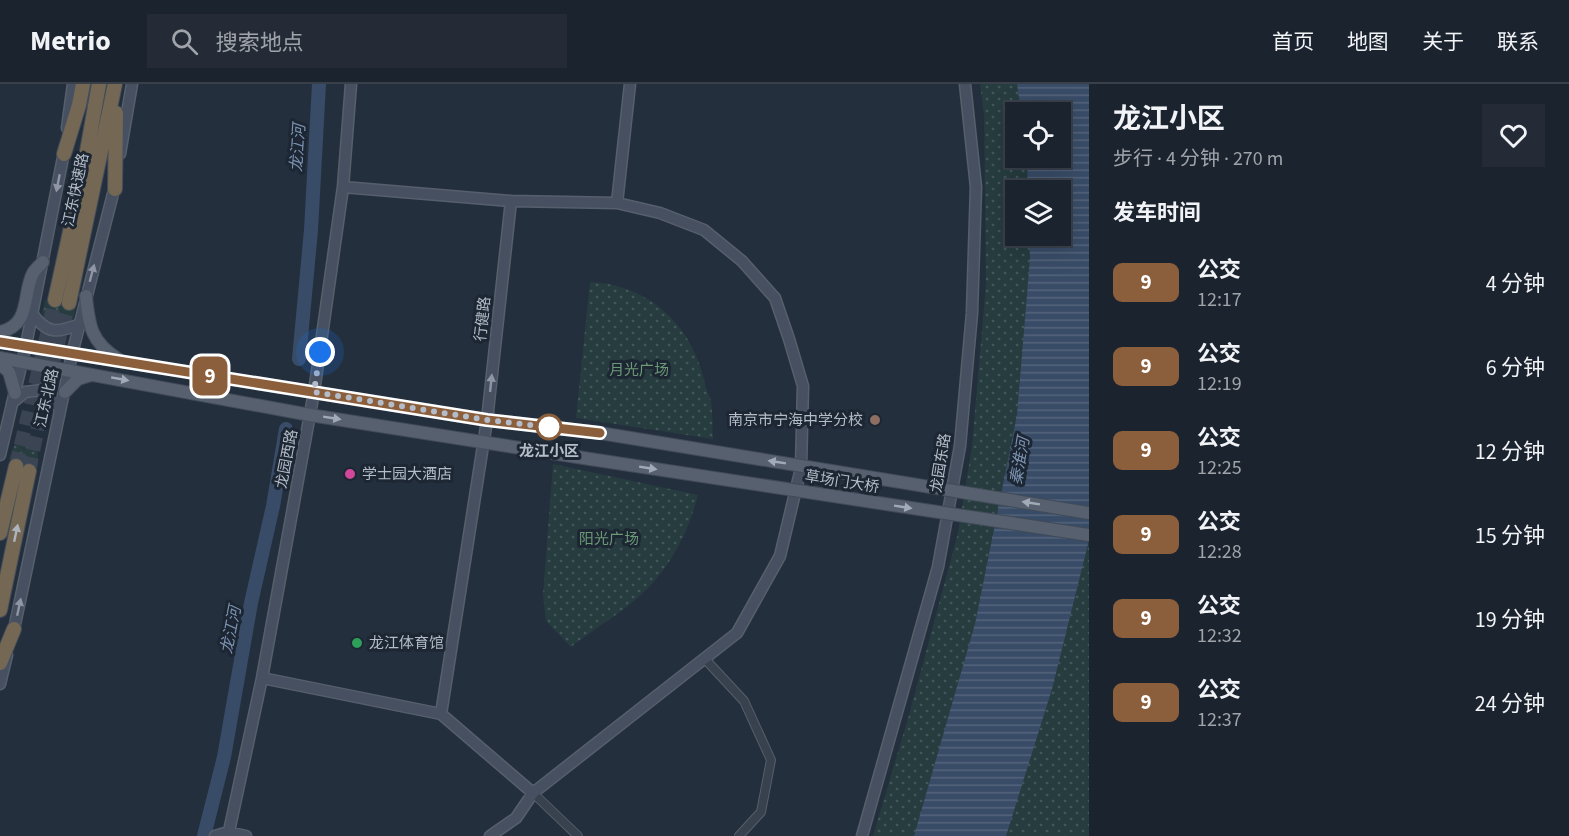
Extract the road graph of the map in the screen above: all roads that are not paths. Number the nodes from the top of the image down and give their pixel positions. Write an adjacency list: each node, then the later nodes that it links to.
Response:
1 (73, 84): 10 (street)
2 (83, 84): 10 (highway)
3 (89, 84): 11 (highway)
4 (99, 84): 11 (highway, 江东快速路)
5 (116, 84): 13 (highway); 19 (highway, 江东快速路)
6 (132, 84): 13 (street, 江东北路)
7 (351, 84): 12 (street, 龙园西路)
8 (630, 84): 15 (street)
9 (965, 84): 57 (street, 龙园东路)
10 (64, 154): 16 (street, one-way to 16)
11 (84, 168): 18 (highway, 江东快速路)
12 (344, 187): 14 (street); 33 (street, 龙园西路)
13 (115, 189): 17 (street, 江东北路, one-way to 13)
14 (511, 201): 15 (street); 37 (street, 行健路, one-way to 14)
15 (617, 203): 45 (street)
16 (43, 262): 20 (street); 22 (main road)
17 (86, 296): 21 (street, 江东北路); 28 (main road)
18 (55, 300)
19 (69, 303)
20 (31, 312): 21 (street); 24 (street)
21 (80, 324): 25 (street, 江东北路)
22 (0, 332)
23 (0, 342): 24 (main road, 草场门大桥)
24 (26, 345): 25 (main road, 草场门大桥); 27 (street)
25 (72, 354): 28 (main road, 草场门大桥); 30 (street, 江东北路)
26 (0, 358): 27 (main road, 草场门大桥)
27 (22, 362): 30 (main road, 草场门大桥); 34 (street)
28 (121, 362): 33 (main road, 草场门大桥)
29 (0, 364): 34 (main road)
30 (69, 370): 31 (main road, 草场门大桥); 32 (street, 江东北路)
31 (93, 374): 32 (main road); 36 (main road, 草场门大桥, one-way to 36)
32 (65, 392): 35 (street, 江东北路)
33 (314, 392): 36 (street, 龙园西路); 37 (main road, 草场门大桥)
34 (13, 398): 35 (street); 39 (street)
35 (60, 410): 44 (street, 江东北路, one-way to 35)
36 (310, 415): 38 (main road, 草场门大桥, one-way to 38); 47 (street, 龙园西路)
37 (487, 420): 38 (street, 行健路); 40 (main road, 草场门大桥, one-way to 37, bridge)
38 (484, 441): 42 (main road, 草场门大桥, one-way to 42, bridge); 49 (street, 行健路)
39 (0, 455)
40 (1089, 513)
41 (0, 533): 43 (highway, one-way to 41)
42 (1089, 535)
43 (0, 610)
44 (14, 629): 46 (highway); 48 (street, 江东北路)
45 (705, 658): 50 (street); 56 (street)
46 (0, 663)
47 (262, 678): 49 (street); 51 (street, 龙园西路)
48 (0, 684)
49 (441, 714): 50 (street)
50 (533, 793): 54 (street); 55 (street)
51 (228, 834): 52 (street); 53 (street)
52 (215, 836)
53 (246, 836)
54 (490, 836)
55 (578, 836)
56 (739, 836)
57 (862, 836)

